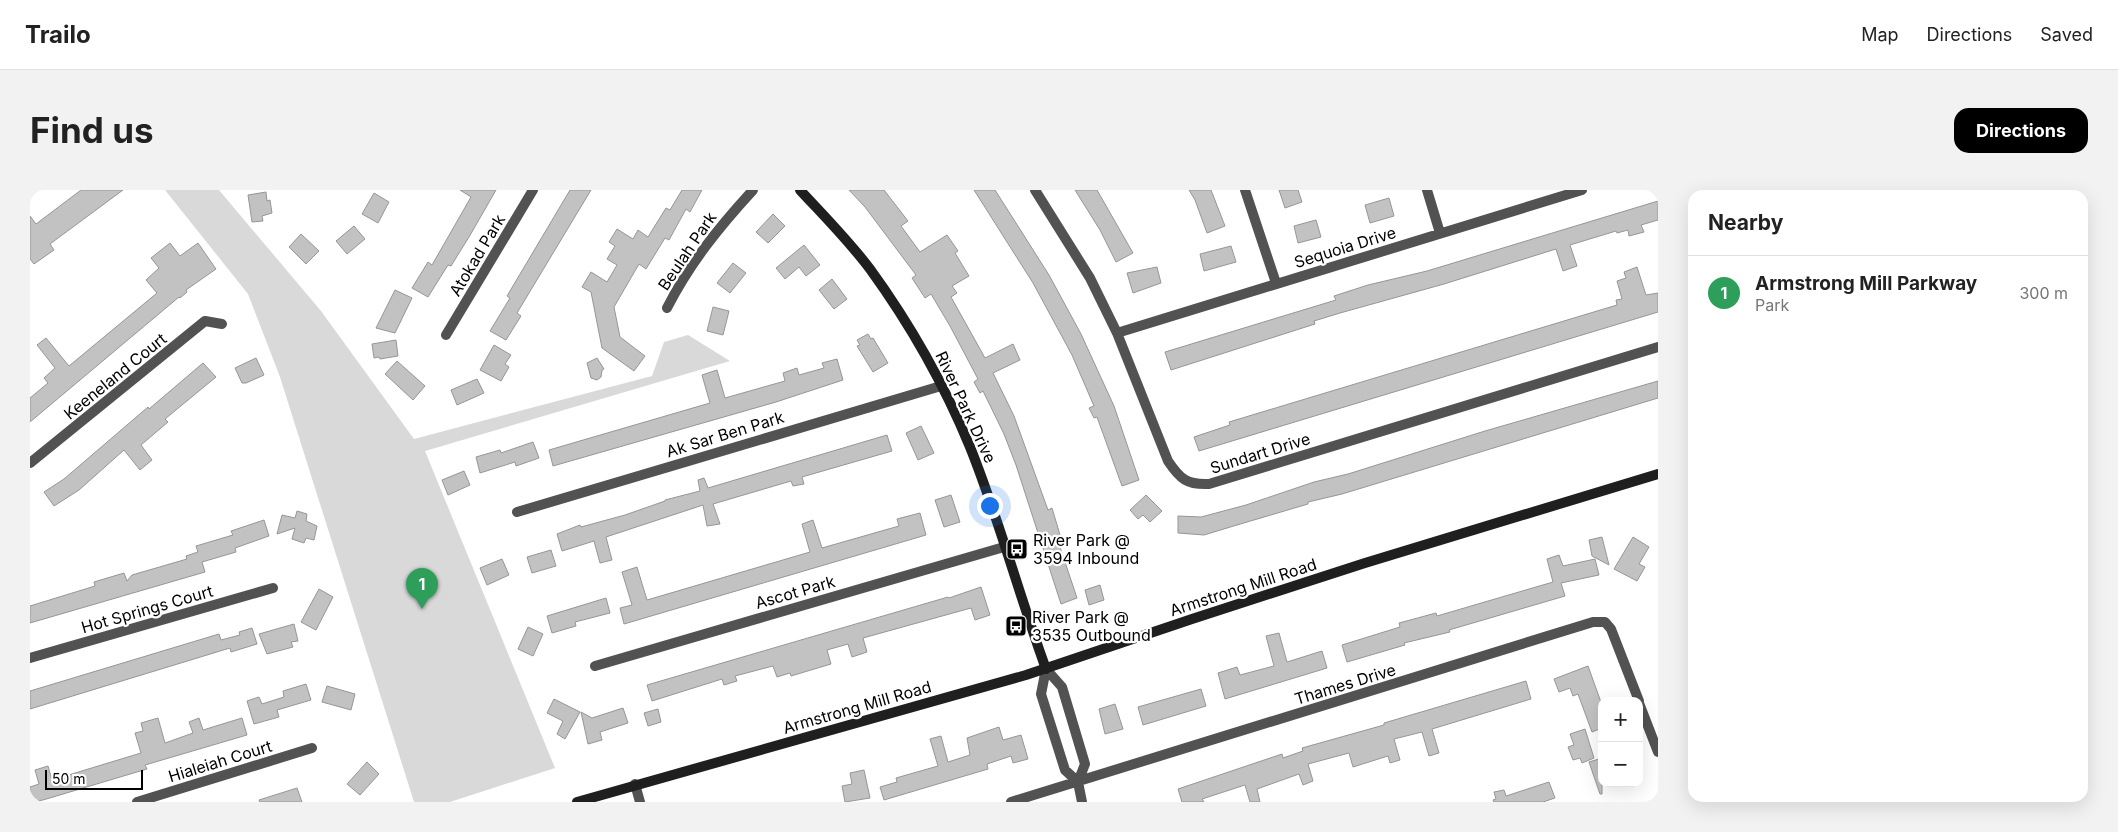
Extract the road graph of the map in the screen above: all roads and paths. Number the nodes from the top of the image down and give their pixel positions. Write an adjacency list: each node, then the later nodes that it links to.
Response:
1 (533, 190): 13 (street, Atokad Park)
2 (753, 190): 10 (street, Beulah Park)
3 (800, 190): 15 (main road, River Park Drive)
4 (1035, 190): 12 (street, Sundart Drive)
5 (1245, 190): 9 (street)
6 (1427, 190): 8 (street)
7 (1582, 190): 8 (street, Sequoia Drive)
8 (1440, 233): 9 (street, Sequoia Drive)
9 (1276, 283): 12 (street, Sequoia Drive)
10 (667, 308)
11 (222, 324): 16 (street, Keeneland Court)
12 (1117, 333): 14 (street, Sundart Drive)
13 (446, 335)
14 (1658, 347)
15 (941, 386): 18 (street, Ak Sar Ben Park); 19 (main road, River Park Drive)
16 (30, 463)
17 (1658, 474): 23 (main road, Armstrong Mill Road)
18 (518, 512)
19 (1004, 547): 22 (street, Ascot Park); 23 (main road, River Park Drive)
20 (273, 588): 21 (street, Hot Springs Court)
21 (30, 658)
22 (595, 666)
23 (1046, 669): 28 (street, River Park Drive); 28 (street, River Park Drive); 29 (main road, Armstrong Mill Road)
24 (1637, 697): 28 (street, Thames Drive)
25 (1643, 713): 27 (street, Thames Drive)
26 (312, 748): 30 (street, Hialeiah Court)
27 (1658, 752)
28 (1078, 782): 33 (street, Thames Drive); 34 (street, River Park Drive)
29 (635, 784): 31 (main road, Armstrong Mill Road); 32 (street)
30 (137, 802)
31 (577, 802)
32 (640, 802)
33 (1011, 802)
34 (1082, 802)

